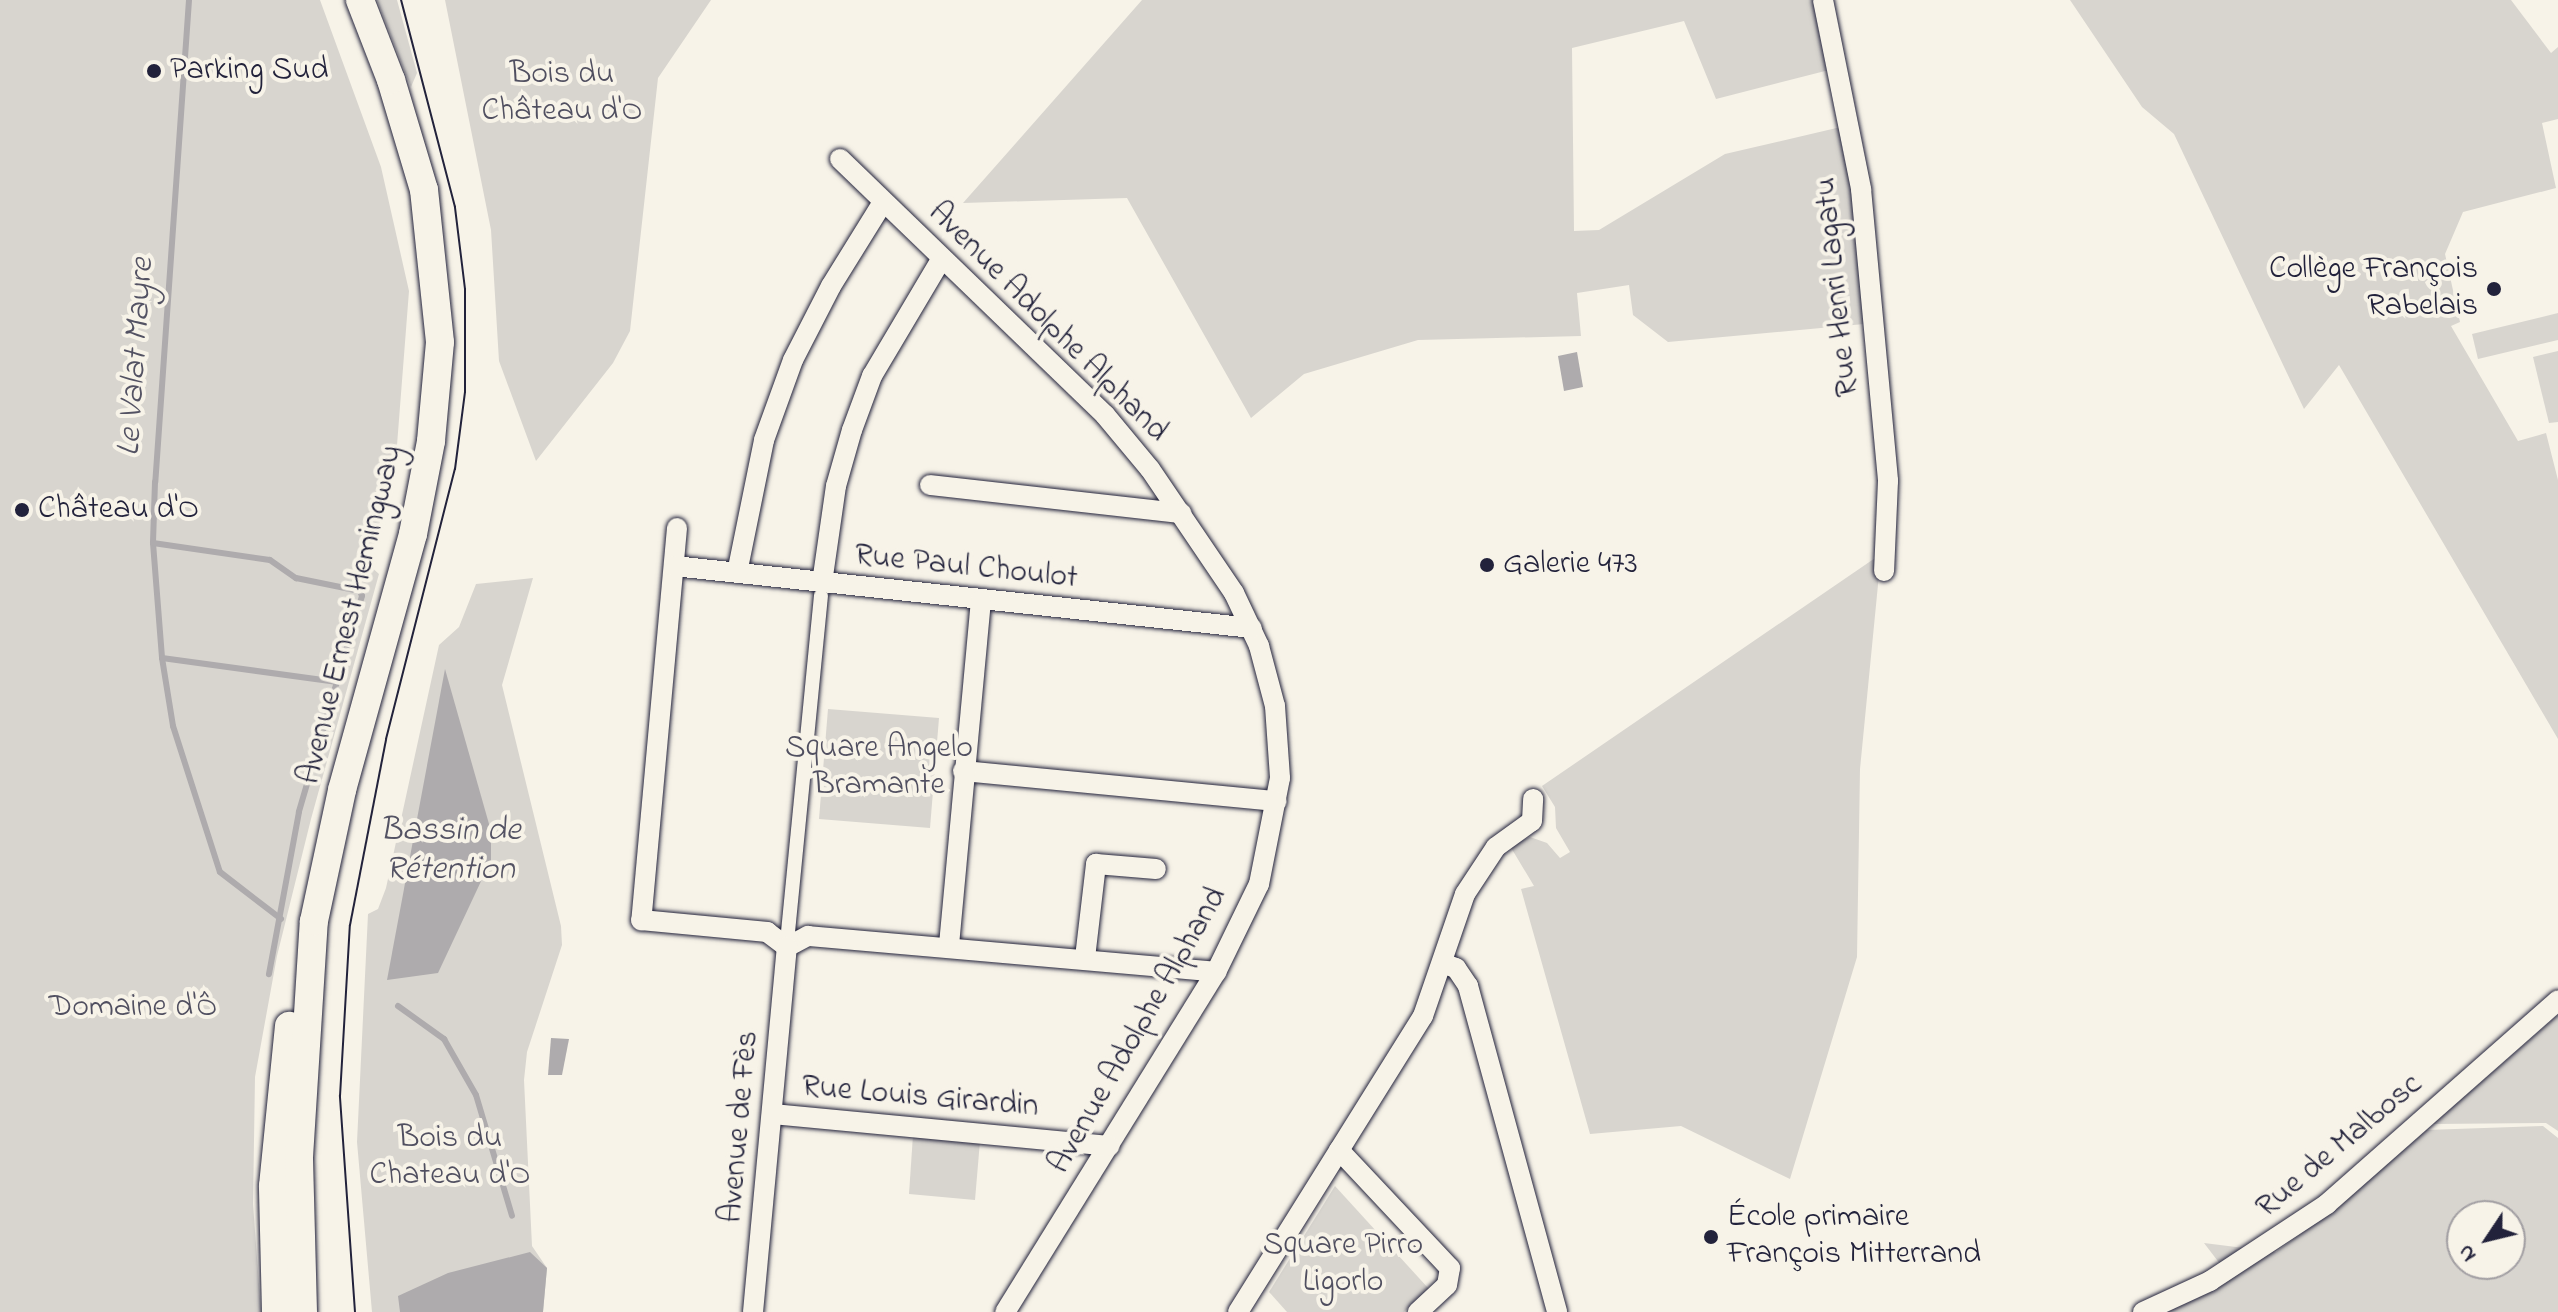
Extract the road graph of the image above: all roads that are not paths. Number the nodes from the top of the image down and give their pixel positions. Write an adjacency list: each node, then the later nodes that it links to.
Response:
1 (360, 0): 19 (main road, Avenue Ernest Hemingway)
2 (1823, 0): 10 (street, Rue Henri Lagatu)
3 (840, 159): 4 (street, Avenue Adolphe Alphand)
4 (883, 202): 5 (street, Avenue Adolphe Alphand); 11 (street)
5 (942, 258): 7 (street, Avenue Adolphe Alphand); 12 (street, Avenue de Fès)
6 (930, 485): 7 (street)
7 (1181, 513): 14 (street, Avenue Adolphe Alphand)
8 (677, 528): 9 (street)
9 (674, 566): 11 (street, Rue Paul Choulot); 20 (street)
10 (1884, 571)
11 (737, 573): 12 (street, Rue Paul Choulot)
12 (822, 590): 13 (street, Rue Paul Choulot); 20 (street, Avenue de Fès)
13 (981, 600): 14 (street, Rue Paul Choulot); 15 (street)
14 (1252, 628): 17 (street, Avenue Adolphe Alphand)
15 (963, 771): 17 (street); 21 (street)
16 (1533, 799): 23 (street)
17 (1277, 801): 24 (street, Avenue Adolphe Alphand)
18 (1156, 869): 22 (street)
19 (314, 921): 30 (main road, Avenue Ernest Hemingway); 31 (main road, Avenue Ernest Hemingway)
20 (788, 939): 21 (street); 26 (street, Avenue de Fès)
21 (949, 945): 22 (street)
22 (1085, 958): 24 (street)
23 (1442, 963): 28 (street); 35 (street)
24 (1216, 972): 27 (street, Avenue Adolphe Alphand)
25 (2558, 1000): 36 (street, Rue de Malbosc)
26 (772, 1114): 27 (street, Rue Louis Girardin); 32 (street, Avenue de Fès)
27 (1109, 1146): 33 (street, Avenue Adolphe Alphand)
28 (1339, 1150): 29 (street); 34 (street)
29 (1241, 1311)
30 (276, 1312)
31 (303, 1312)
32 (753, 1312)
33 (1005, 1312)
34 (1418, 1312)
35 (1557, 1312)
36 (2143, 1312)

